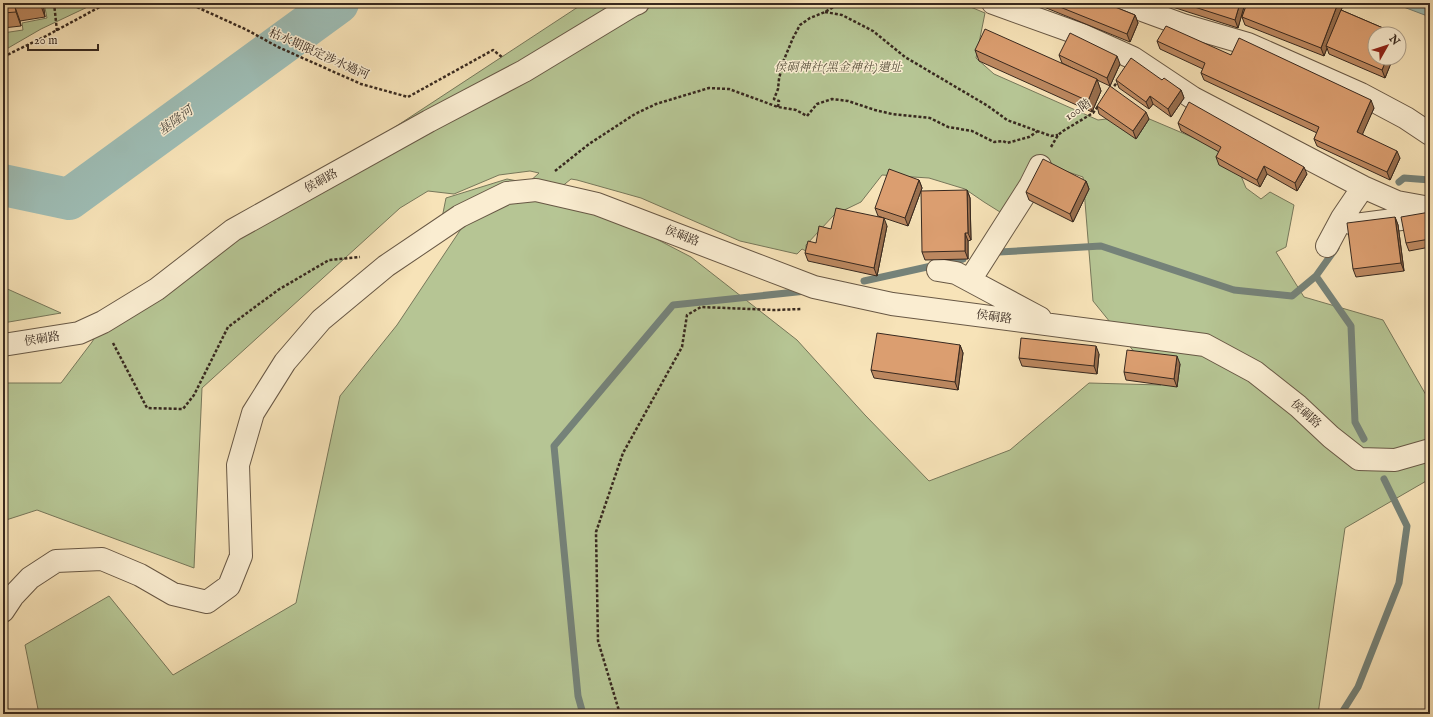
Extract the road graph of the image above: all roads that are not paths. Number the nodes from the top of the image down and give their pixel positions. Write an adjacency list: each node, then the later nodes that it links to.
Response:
1 (638, 3): 13 (street, 侯硐路)
2 (993, 3): 6 (street)
3 (1123, 3): 4 (street)
4 (1430, 134)
5 (1040, 166): 11 (street)
6 (1363, 186): 7 (street); 8 (street)
7 (1427, 207): 8 (street)
8 (1342, 218): 9 (street)
9 (1327, 246)
10 (938, 270): 11 (street)
11 (970, 280): 12 (street)
12 (1051, 325): 14 (street, 侯硐路); 15 (street, 侯硐路)
13 (3, 345)
14 (1430, 450)
15 (3, 611)

